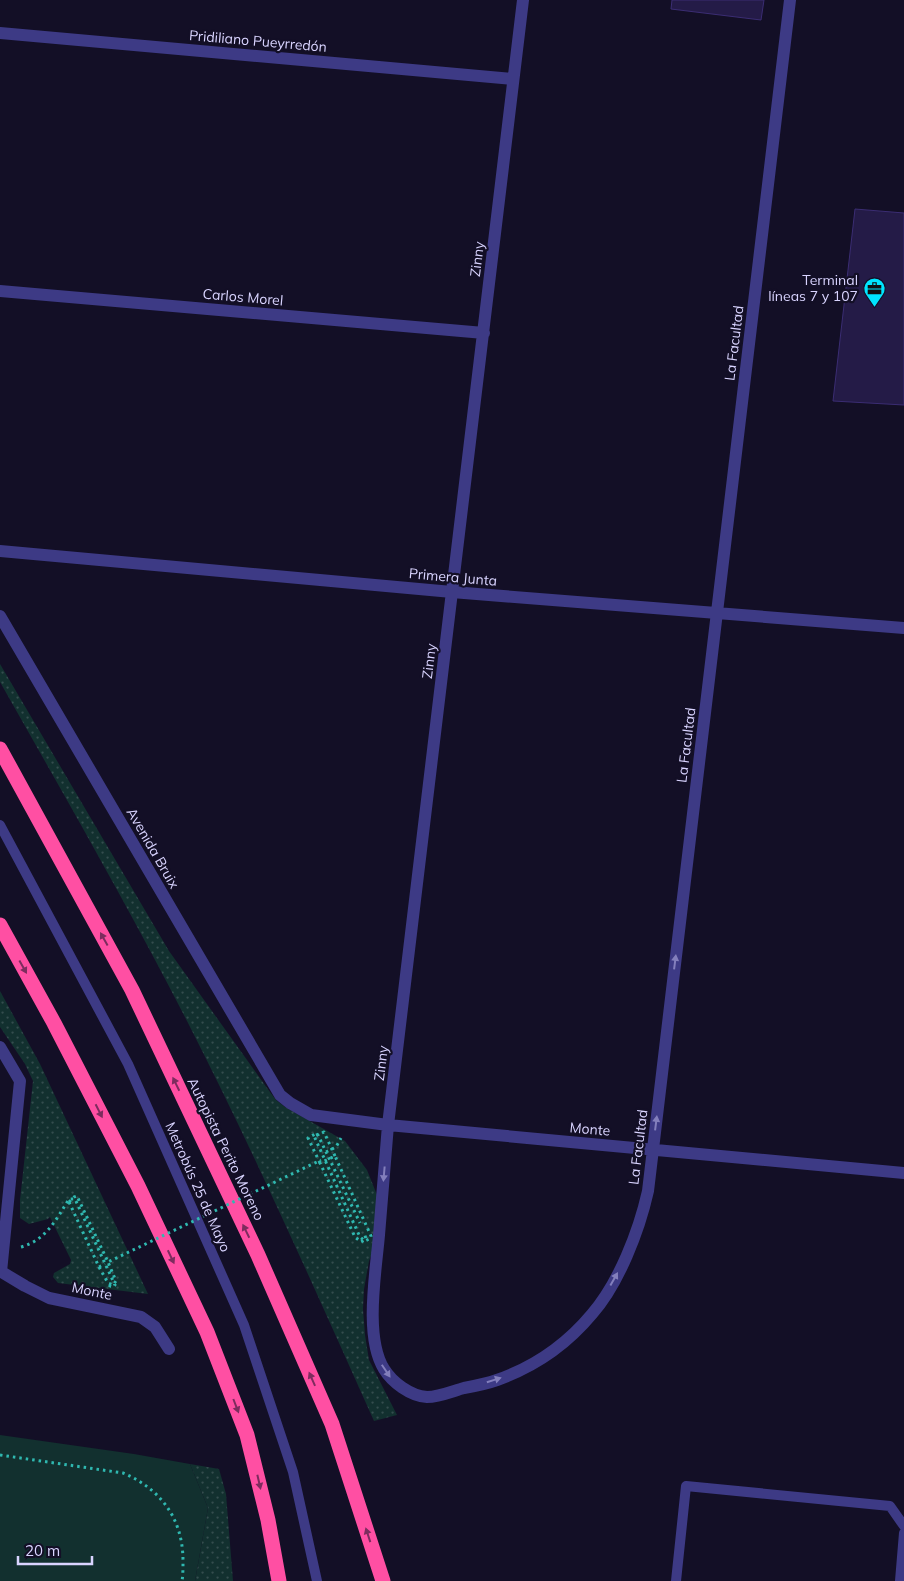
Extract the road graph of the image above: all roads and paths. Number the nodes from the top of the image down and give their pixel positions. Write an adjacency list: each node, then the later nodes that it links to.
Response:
1 (522, 0): 4 (street, Zinny)
2 (790, 0): 9 (street, La Facultad)
3 (0, 33): 4 (street, Pridiliano Pueyrredón)
4 (513, 79): 6 (street, Zinny)
5 (0, 291): 6 (street, Carlos Morel)
6 (484, 333): 8 (street, Zinny)
7 (0, 551): 8 (street, Primera Junta)
8 (452, 592): 9 (street, Primera Junta); 17 (street, Zinny)
9 (716, 612): 11 (street, Primera Junta); 18 (street, La Facultad, one-way to 9)
10 (0, 616): 16 (street, Avenida Bruix)
11 (904, 628)
12 (0, 749): 36 (highway, Autopista Perito Moreno, one-way to 12)
13 (0, 825): 35 (lane, Metrobús 25 de Mayo)
14 (0, 925): 34 (highway, one-way to 34)
15 (0, 1047): 23 (street)
16 (280, 1095): 17 (street, Monte)
17 (388, 1125): 18 (street, Monte); 29 (street, Zinny, one-way to 29)
18 (653, 1150): 22 (street, Monte); 29 (street, La Facultad, one-way to 18)
19 (335, 1156): 20 (path, bridge); 20 (path, bridge); 21 (path, bridge)
20 (324, 1159): 24 (path, bridge)
21 (320, 1163): 21 (path, bridge)
22 (904, 1173)
23 (4, 1244): 24 (path); 26 (street)
24 (106, 1264): 25 (path); 25 (path); 25 (path, bridge); 27 (path)
25 (99, 1267)
26 (0, 1272): 27 (street, Monte)
27 (95, 1307): 28 (street, Monte)
28 (169, 1349)
29 (446, 1393)
30 (0, 1455): 33 (path)
31 (904, 1526): 37 (lane)
32 (904, 1533): 38 (lane)
33 (182, 1581)
34 (279, 1581)
35 (317, 1581)
36 (383, 1581)
37 (676, 1581)
38 (900, 1581)

